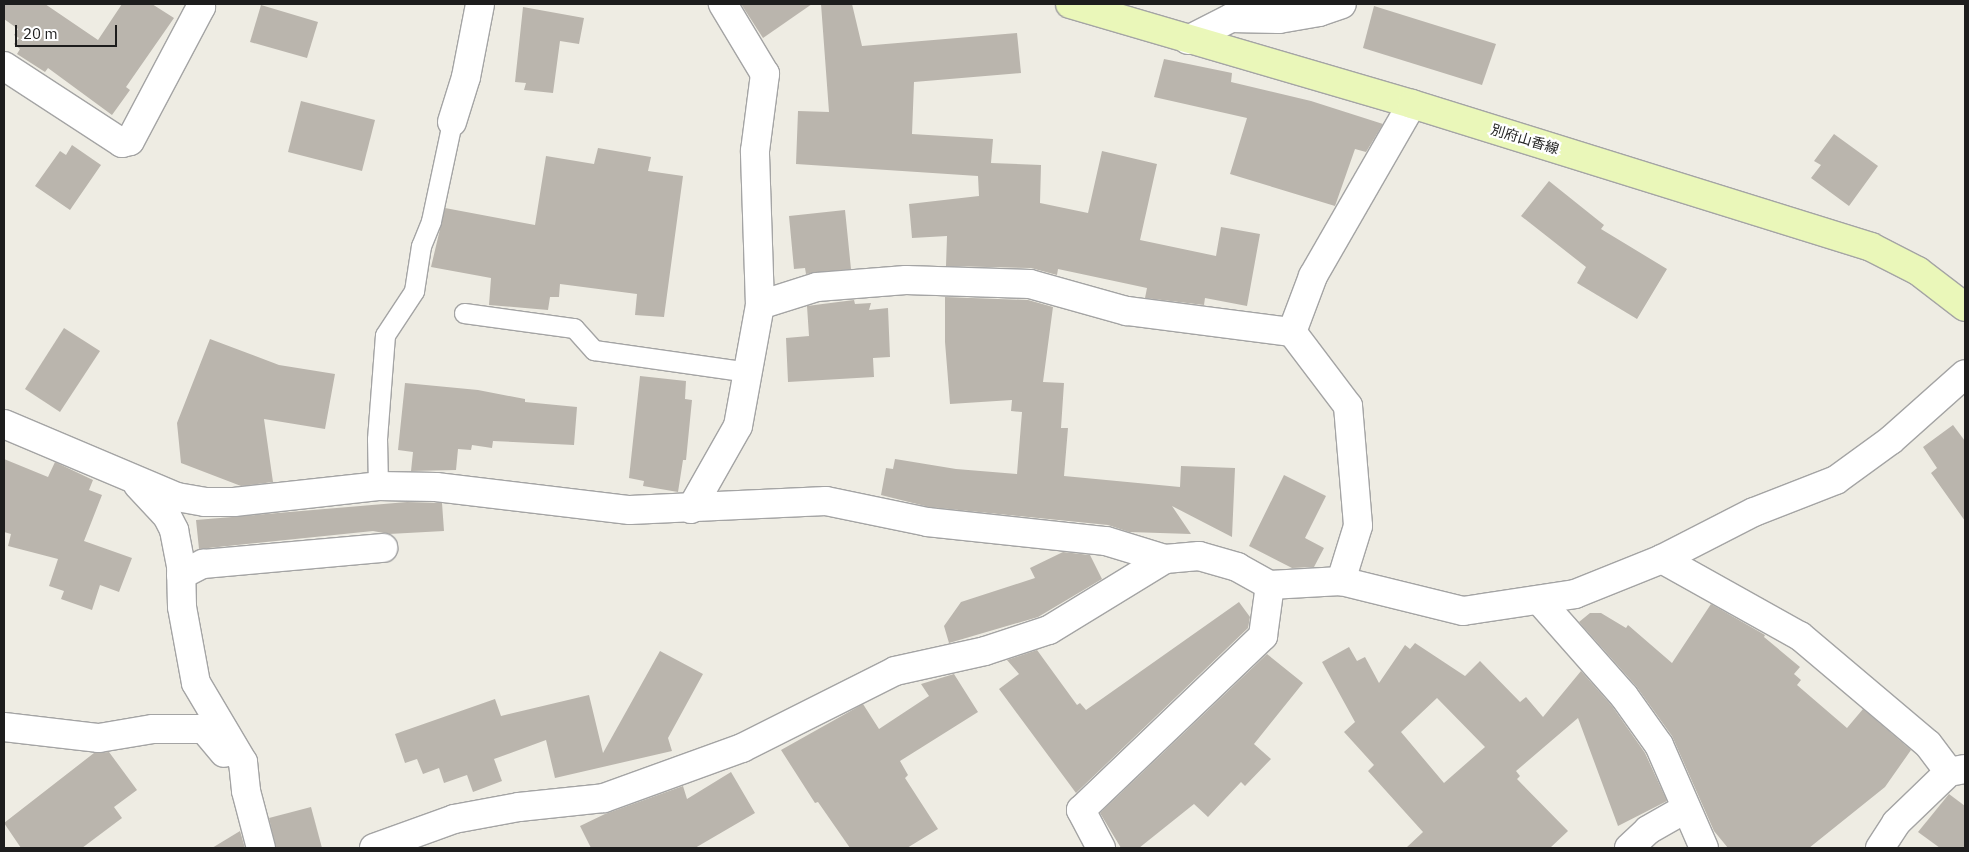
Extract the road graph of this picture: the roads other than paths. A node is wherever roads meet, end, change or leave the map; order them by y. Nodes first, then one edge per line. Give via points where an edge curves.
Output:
1 (200, 4) edge
2 (480, 4) edge
3 (723, 4) edge
4 (1070, 4) edge
5 (1342, 4) edge
6 (1188, 40) junction
7 (4, 66) edge
8 (1412, 104) junction
9 (452, 122) joint
10 (760, 305) junction
11 (1965, 307) edge
12 (464, 313) dead end
13 (1292, 332) junction
14 (748, 372) junction
15 (1965, 374) edge
16 (4, 424) edge
17 (134, 480) junction
18 (378, 486) junction
19 (691, 509) junction
20 (383, 548) dead end
21 (1165, 559) junction
22 (1662, 559) junction
23 (181, 574) junction
24 (1341, 581) junction
25 (1270, 585) junction
26 (1539, 600) junction
27 (7, 730) edge
28 (1957, 771) edge
29 (246, 791) junction
30 (1685, 809) junction
31 (261, 848) edge
32 (374, 848) edge
33 (1101, 848) edge
34 (1628, 848) edge
35 (1704, 848) edge
36 (1880, 848) edge

1 - 7 street via 202,6 130,141 122,143
2 - 9 street via 466,77
3 - 10 street via 765,74 755,151
4 - 6 main road, 別府山香線
5 - 6 street via 1279,19 1231,18
6 - 8 main road, 別府山香線
8 - 11 main road, 別府山香線 via 1871,247 1918,271
8 - 13 street via 1313,276
9 - 18 lane via 431,221 421,246 414,291 386,335 377,439
10 - 13 street via 817,287 906,280 1030,284 1126,311
10 - 14 street
12 - 14 lane via 574,328 594,350
13 - 24 street via 1348,406 1358,526
14 - 19 street via 738,426
15 - 22 street via 1891,440 1836,480 1754,512
16 - 17 street via 112,467
17 - 18 street via 177,497 205,502 234,502
17 - 23 street via 167,516 174,530
18 - 19 street via 436,487 630,510
19 - 21 street via 826,501 927,522 1106,541
20 - 23 street via 203,564
21 - 25 street via 1199,556 1237,567
21 - 32 street via 1049,630 985,651 894,671 725,754 604,798 519,807 454,819
22 - 26 street via 1575,594
22 - 28 street via 1800,636
23 - 29 street via 182,607 196,683 243,762
24 - 25 street
24 - 26 street via 1463,611
25 - 33 street via 1264,636 1081,810
26 - 30 street via 1624,696 1659,745
27 - 29 street via 99,738 153,729 204,729 219,743 239,785
28 - 36 street via 1896,823
29 - 31 street
30 - 34 street via 1648,830
30 - 35 street

